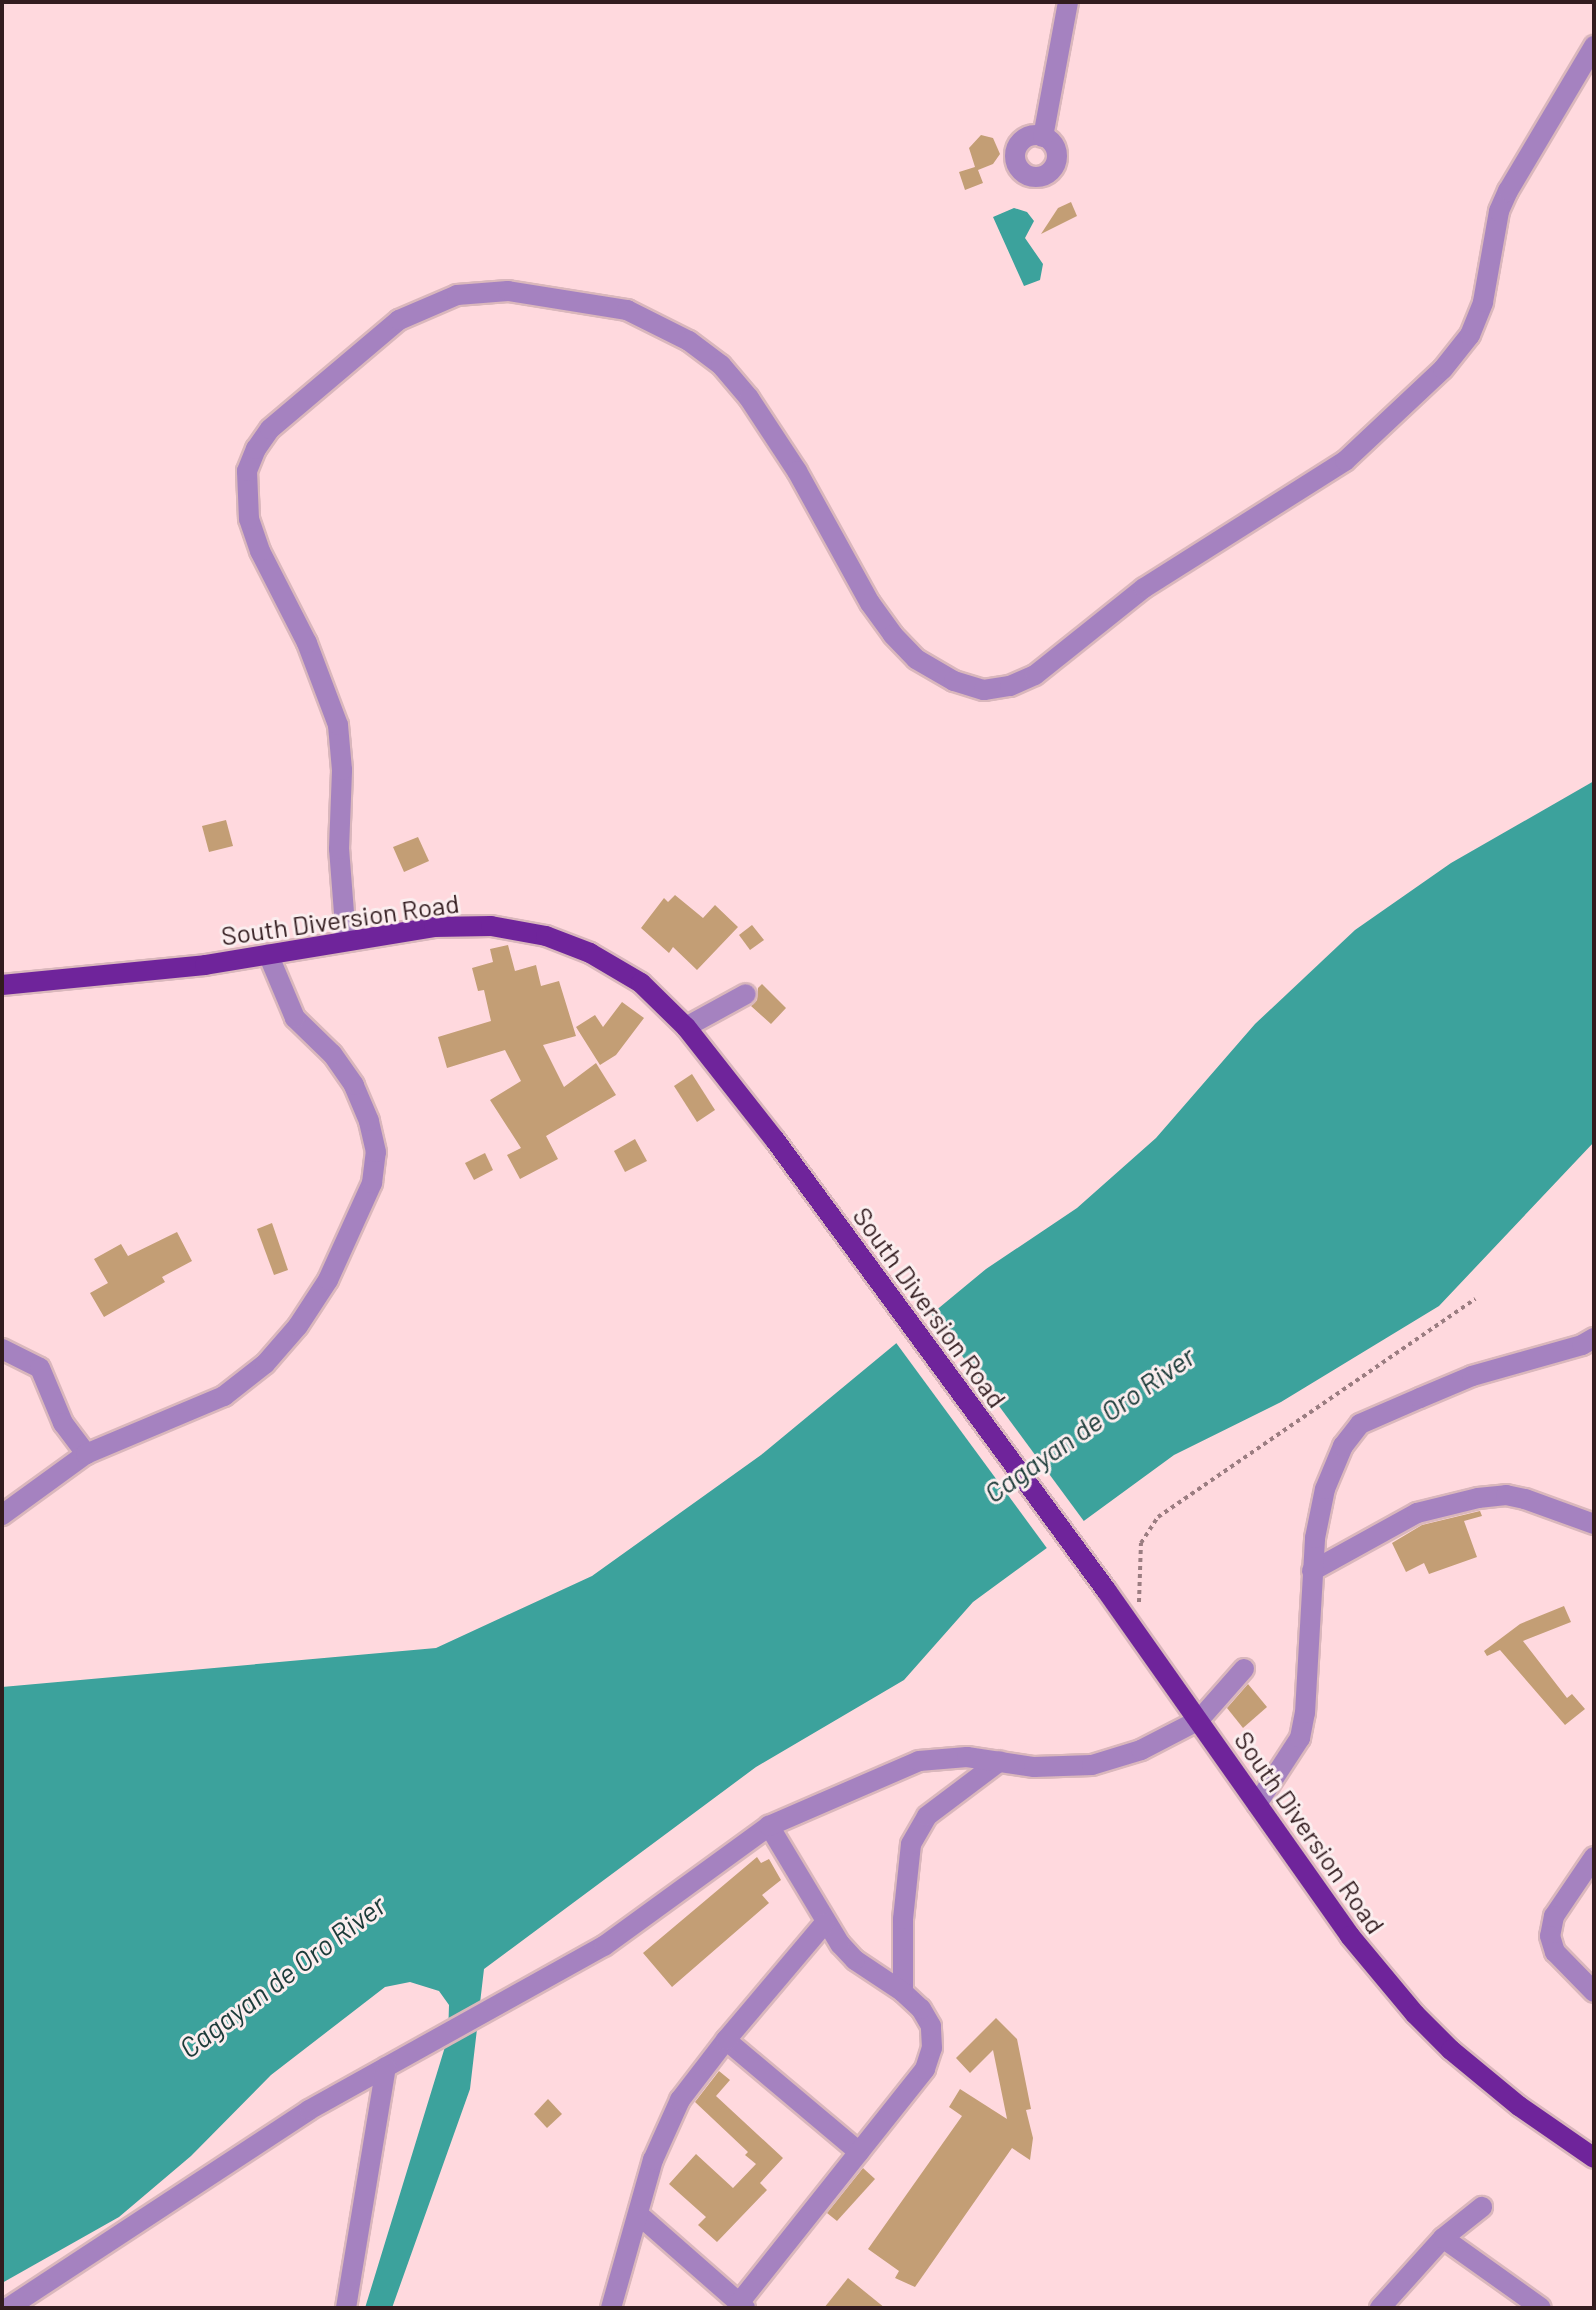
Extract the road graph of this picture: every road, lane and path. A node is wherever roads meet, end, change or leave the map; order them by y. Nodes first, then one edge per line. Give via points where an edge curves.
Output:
1 (1068, 2) edge
2 (1594, 46) edge
3 (1043, 137) dead end
4 (346, 939) junction
5 (268, 954) junction
6 (2, 985) edge
7 (746, 994) dead end
8 (686, 1027) junction
9 (1475, 1299) dead end
10 (1594, 1338) edge
11 (2, 1349) edge
12 (86, 1454) junction
13 (2, 1515) edge
14 (1594, 1524) edge
15 (1312, 1571) junction
16 (1141, 1578) dead end
17 (1244, 1669) dead end
18 (1199, 1720) junction
19 (1000, 1761) junction
20 (1257, 1804) junction
21 (769, 1826) junction
22 (1594, 1857) edge
23 (825, 1923) junction
24 (903, 1992) junction
25 (1594, 1992) edge
26 (726, 2040) junction
27 (394, 2062) junction
28 (859, 2152) junction
29 (1594, 2158) edge
30 (1482, 2207) dead end
31 (639, 2215) junction
32 (1443, 2238) junction
33 (742, 2305) edge
34 (8, 2308) edge
35 (346, 2308) edge
36 (611, 2308) edge
37 (1380, 2308) edge
38 (1541, 2308) edge

1 - 3 street
2 - 4 street via 1508,191 1499,211 1483,302 1470,335 1443,369 1345,461 1144,588 1035,675 1010,686 984,690 954,681 916,659 893,635 749,398 721,365 689,341 627,310 508,291 457,295 399,320 270,429 247,471 249,519 260,551 307,643 338,725
4 - 5 main road, South Diversion Road
4 - 8 main road, South Diversion Road via 491,926 546,936 590,953 641,983
5 - 6 main road, South Diversion Road via 84,980
5 - 12 street via 295,1018 354,1085 376,1152 372,1183 328,1280 265,1364 224,1396
7 - 8 street
8 - 18 main road, South Diversion Road via 775,1140
9 - 16 path via 1158,1517 1141,1543
10 - 15 street via 1472,1376 1360,1424 1343,1446 1325,1489
11 - 12 street via 40,1368 63,1423
12 - 13 street
14 - 15 street via 1525,1499 1478,1498 1417,1513
15 - 20 street via 1300,1738
17 - 18 street
18 - 19 street via 1141,1750 1092,1765 1034,1767
18 - 20 main road, South Diversion Road
19 - 21 street via 919,1761
19 - 24 street via 927,1816 911,1844
20 - 29 main road, South Diversion Road via 1350,1936 1415,2014 1519,2106
21 - 23 street
21 - 27 street via 604,1946
22 - 25 street via 1554,1916 1550,1936 1555,1952
23 - 24 street via 855,1960
23 - 26 street
24 - 28 street via 931,2026 932,2048 925,2069
26 - 28 street
26 - 31 street via 680,2100 664,2132
27 - 34 street via 309,2110
27 - 35 street
28 - 33 street
30 - 32 street
31 - 33 street
31 - 36 street
32 - 37 street
32 - 38 street

